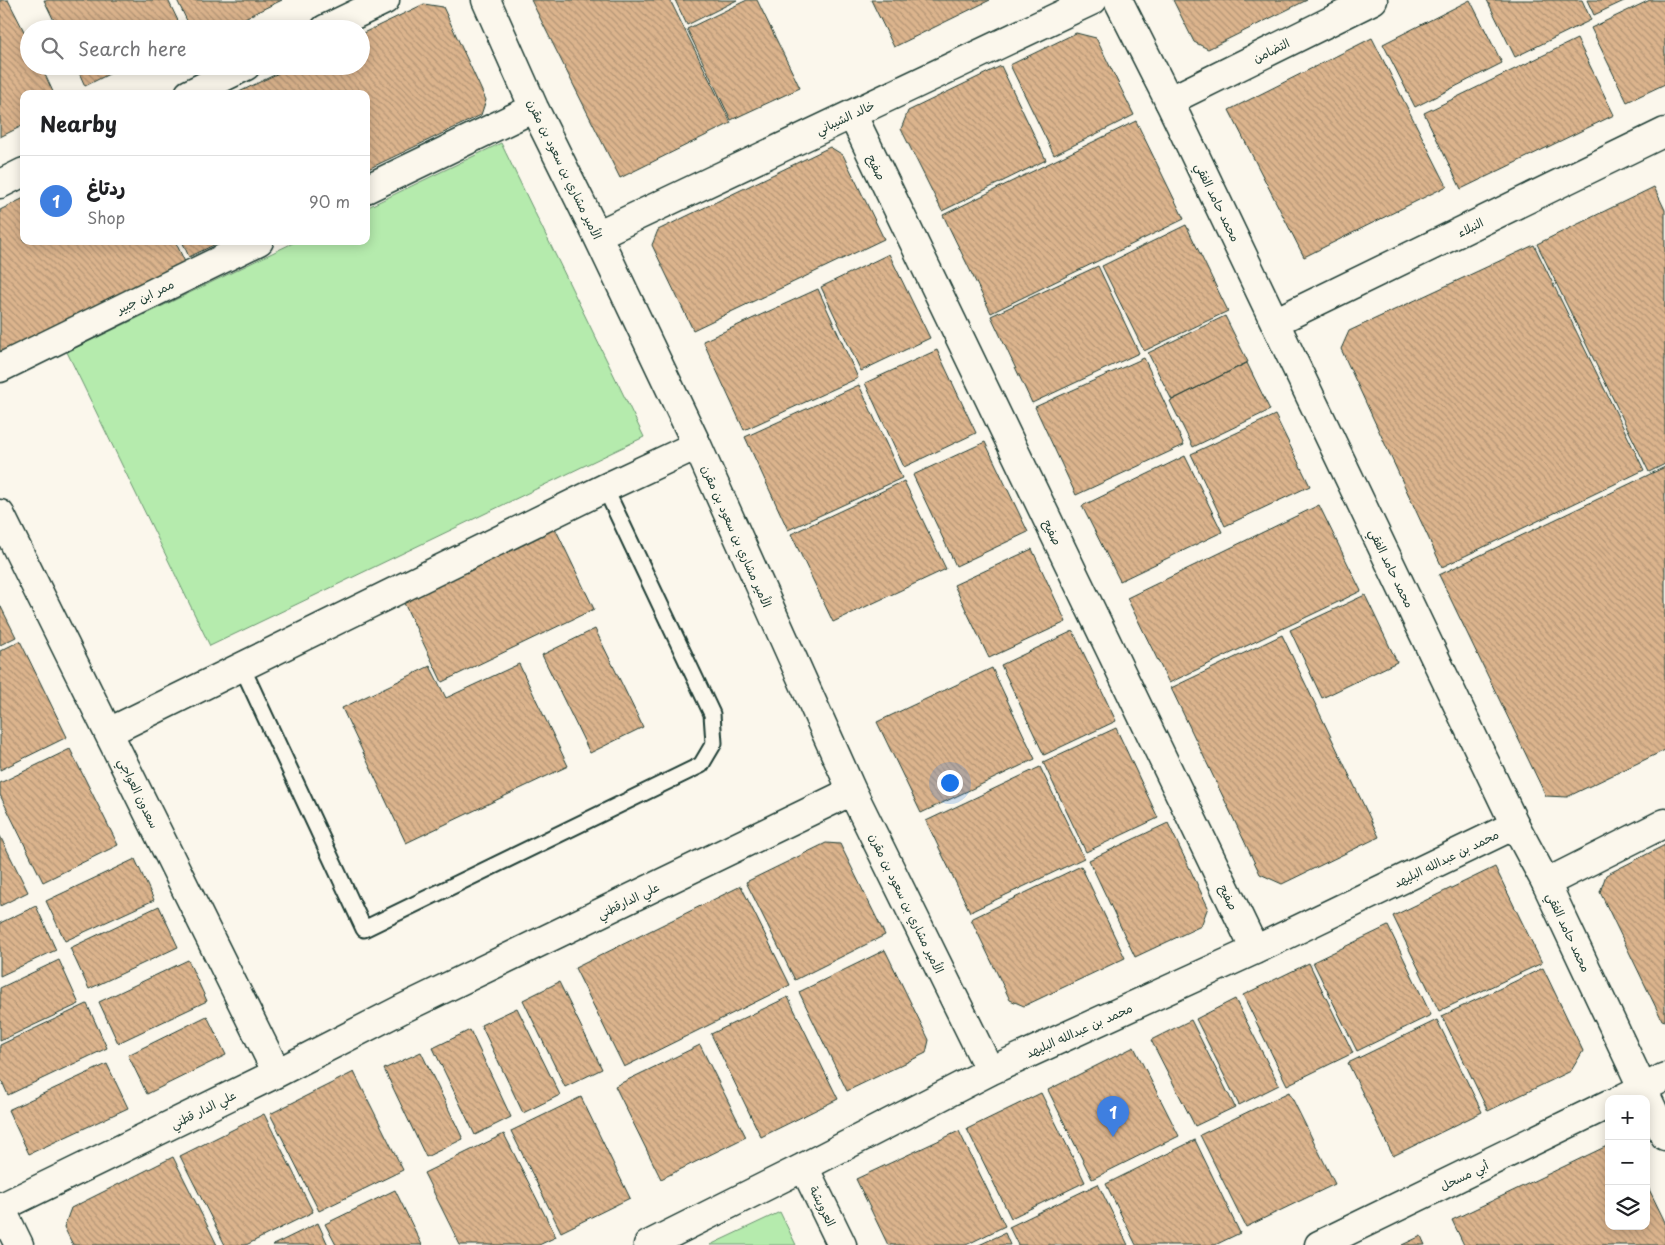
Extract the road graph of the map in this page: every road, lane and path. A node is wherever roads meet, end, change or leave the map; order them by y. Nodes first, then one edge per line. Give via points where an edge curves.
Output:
1 (385, 0) edge
2 (486, 0) edge
3 (1093, 0) edge
4 (1118, 0) edge
5 (1373, 0) edge
6 (344, 20) edge
7 (228, 75) edge
8 (197, 90) edge
9 (1169, 100) junction
10 (534, 108) junction
11 (852, 114) junction
12 (1665, 132) edge
13 (20, 174) edge
14 (0, 184) edge
15 (370, 188) edge
16 (597, 235) junction
17 (251, 245) edge
18 (1275, 322) junction
19 (0, 368) edge
20 (697, 445) junction
21 (605, 488) junction
22 (0, 514) edge
23 (242, 667) junction
24 (109, 732) junction
25 (852, 791) junction
26 (1665, 824) edge
27 (1515, 825) junction
28 (1546, 883) junction
29 (1255, 950) junction
30 (404, 1008) joint
31 (990, 1071) junction
32 (277, 1073) junction
33 (1643, 1088) edge
34 (1605, 1106) edge
35 (1665, 1136) edge
36 (804, 1167) junction
37 (0, 1207) edge
38 (19, 1245) edge
39 (648, 1245) edge
40 (842, 1245) edge
41 (1319, 1245) edge

1 - 6 street
2 - 10 street, الأمير مشاري بن سعود بن مقرن
3 - 11 street, خالد الشيباني
4 - 9 street, محمد حامد الفقي
5 - 9 street, التضامن
7 - 8 street
9 - 18 street, محمد حامد الفقي
10 - 15 street
10 - 16 street, الأمير مشاري بن سعود بن مقرن
11 - 16 street, خالد الشيباني
11 - 29 street, صفيح
12 - 18 street, النبلاء
13 - 14 street
16 - 20 street, الأمير مشاري بن سعود بن مقرن
17 - 19 street, ممر ابن جبير
18 - 27 street, محمد حامد الفقي
20 - 21 street
20 - 25 street, الأمير مشاري بن سعود بن مقرن
21 - 23 street
21 - 23 lane via 712,714 714,743 701,765 364,929
22 - 24 street, سعدون العواجي
23 - 24 street
24 - 32 street, سعدون العواجي
25 - 30 street, علي الدارقطني
25 - 31 street, الأمير مشاري بن سعود بن مقرن
26 - 28 street
27 - 28 street, محمد حامد الفقي
27 - 29 street, محمد بن عبدالله البليهد
28 - 33 street, محمد حامد الفقي
29 - 31 street, محمد بن عبدالله البليهد
30 - 32 street, علي الدار قطني
31 - 36 street, محمد بن عبدالله البليهد
32 - 37 street, علي الدار قطني
33 - 35 street, محمد حامد الفقي
34 - 41 street, أبي مسحل
36 - 39 street, محمد بن عبدالله البليهد
36 - 40 street, العرويشة
37 - 38 street

